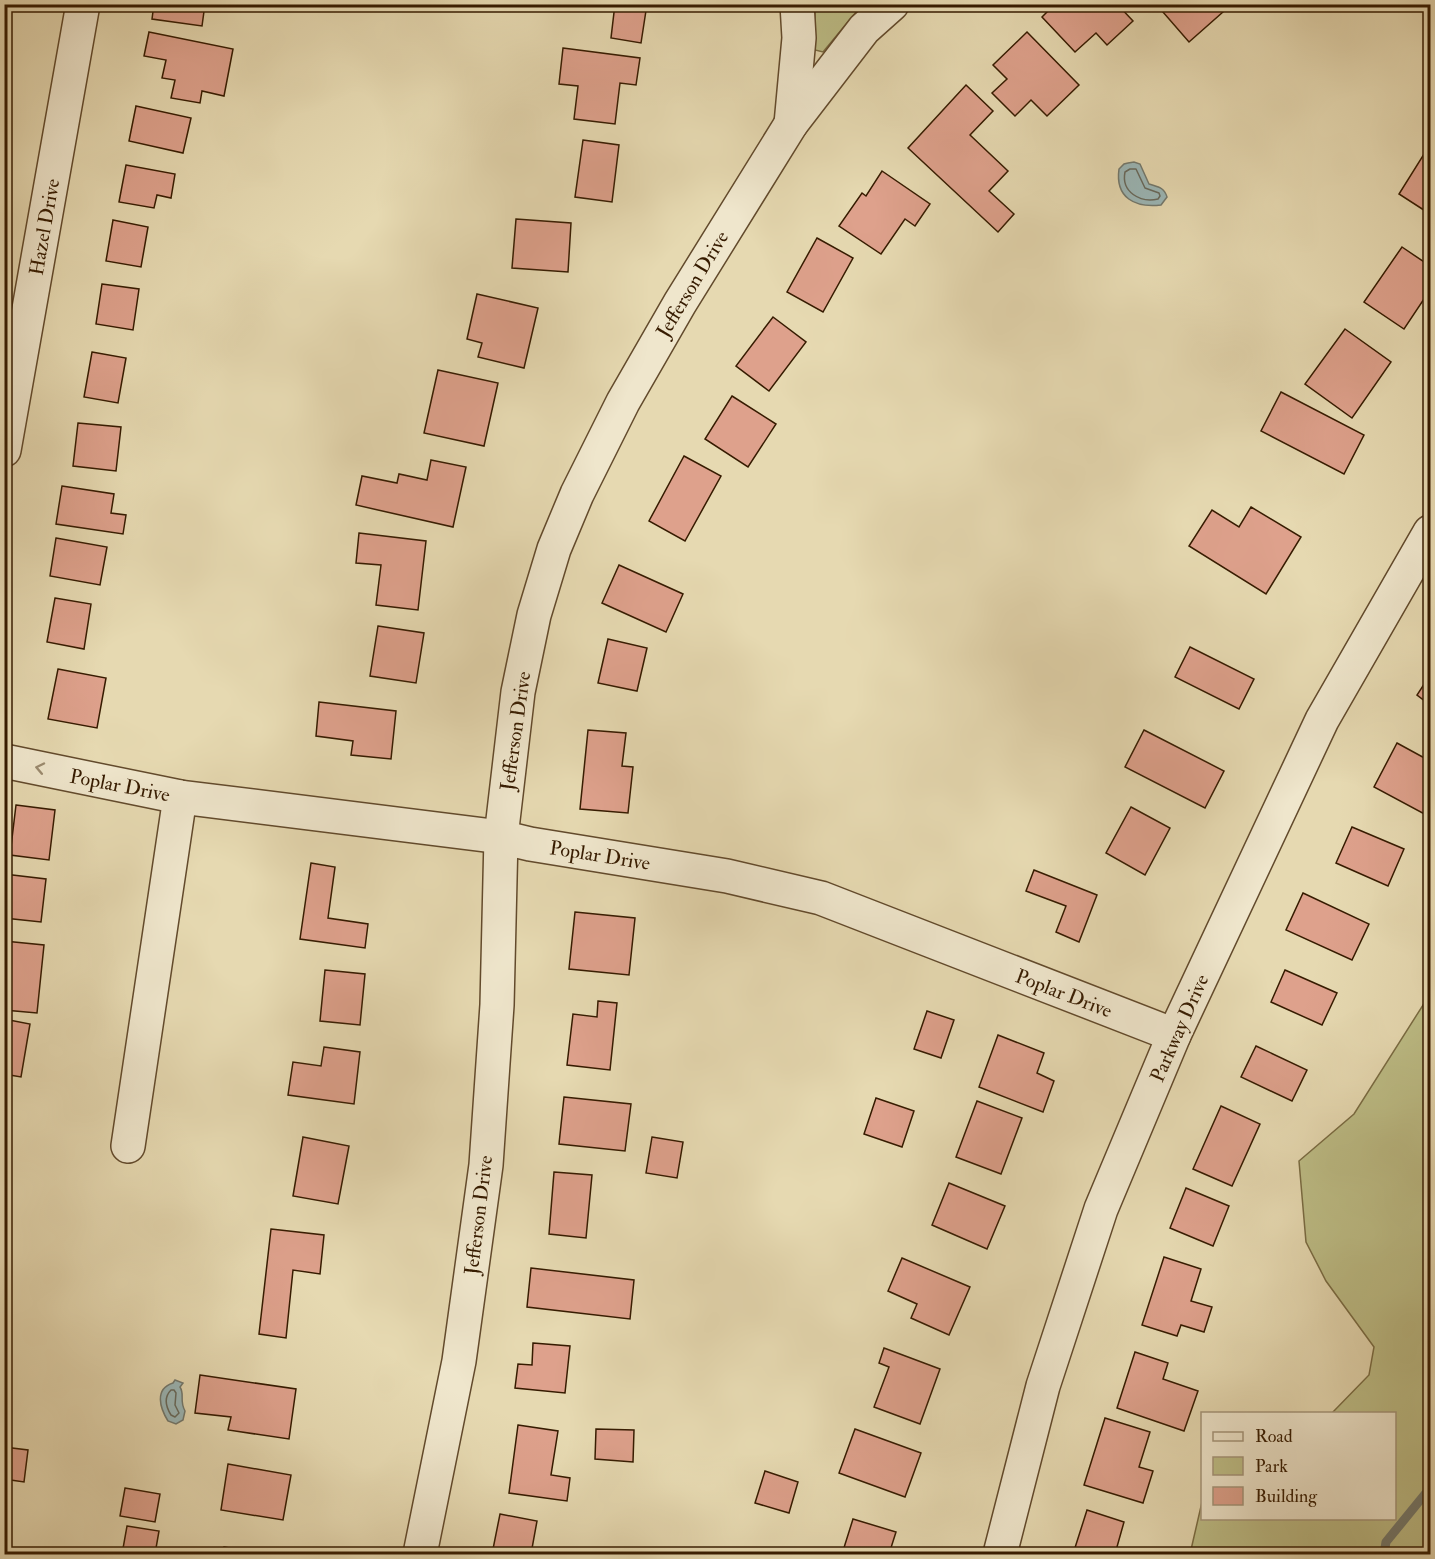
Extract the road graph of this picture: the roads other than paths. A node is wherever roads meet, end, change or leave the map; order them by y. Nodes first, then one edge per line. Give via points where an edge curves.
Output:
1 (83, 4) edge
2 (797, 4) edge
3 (892, 4) edge
4 (791, 124) junction
5 (4, 450) edge
6 (1431, 532) edge
7 (4, 761) edge
8 (180, 797) junction
9 (501, 837) junction
10 (1174, 1035) junction
11 (128, 1146) dead end
12 (420, 1554) edge
13 (1000, 1554) edge

1 - 5 street, Hazel Drive
2 - 4 street via 799,38
3 - 4 street, Jefferson Drive via 864,29
4 - 9 street, Jefferson Drive via 622,402 554,549 534,615 518,692
6 - 10 street, Parkway Drive via 1322,720
8 -> 7 street, Poplar Drive
8 - 9 street, Poplar Drive
8 - 11 street
9 - 10 street, Poplar Drive via 727,876 821,898
9 - 12 street, Jefferson Drive via 497,1005 486,1165 459,1361
10 - 13 street, Parkway Drive via 1101,1209 1043,1386

